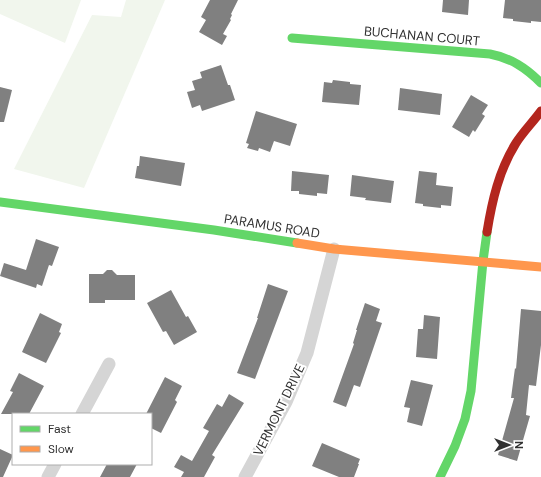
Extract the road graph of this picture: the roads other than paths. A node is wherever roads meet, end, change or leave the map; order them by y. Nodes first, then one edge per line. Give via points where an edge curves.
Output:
1 (292, 38) dead end
2 (541, 83) edge
3 (541, 111) edge
4 (0, 202) edge
5 (334, 249) junction
6 (483, 261) junction
7 (541, 267) edge
8 (109, 364) dead end
9 (83, 413) edge
10 (54, 465) edge
11 (48, 477) edge
12 (245, 477) edge
13 (440, 477) edge

1 - 2 street, BUCHANAN COURT via 490,54 517,62
3 - 6 street via 516,143 504,166 491,205
4 - 5 street, PARAMUS ROAD via 214,230
5 - 6 street, PARAMUS ROAD
5 - 12 street, VERMONT DRIVE via 307,353 286,402
6 - 7 street, PARAMUS ROAD
6 - 13 street via 471,391 458,439
8 - 9 street
10 - 11 street

